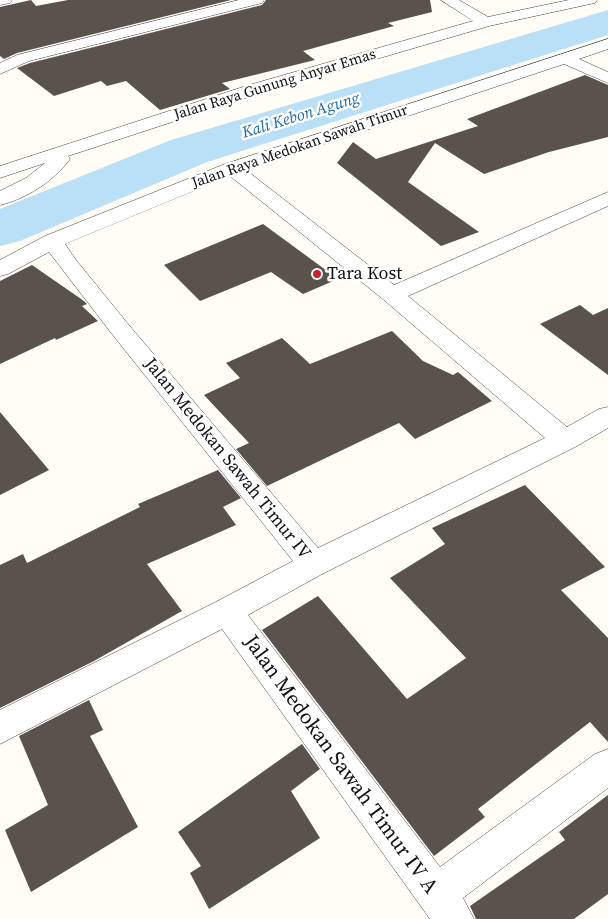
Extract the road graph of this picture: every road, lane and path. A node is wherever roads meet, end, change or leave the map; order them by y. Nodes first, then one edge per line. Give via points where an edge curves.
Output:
1 (5, 0) edge
2 (258, 0) edge
3 (448, 0) edge
4 (590, 0) edge
5 (0, 1) edge
6 (486, 22) junction
7 (608, 44) edge
8 (22, 58) junction
9 (564, 58) junction
10 (0, 59) edge
11 (0, 69) edge
12 (608, 78) edge
13 (66, 152) junction
14 (232, 168) junction
15 (0, 172) edge
16 (608, 198) edge
17 (0, 199) edge
18 (53, 241) junction
19 (0, 269) edge
20 (392, 295) junction
21 (608, 416) edge
22 (565, 440) junction
23 (313, 564) junction
24 (227, 611) junction
25 (0, 728) edge
26 (608, 766) edge
27 (445, 906) edge

1 - 5 street
2 - 8 street
3 - 6 street
4 - 6 street, Jalan Raya Gunung Anyar Emas
6 - 13 street, Jalan Raya Gunung Anyar Emas via 255,89
7 - 9 street, Jalan Raya Medokan Sawah Timur
8 - 10 street
8 - 11 street
9 - 12 street
9 - 14 street, Jalan Raya Medokan Sawah Timur
13 - 15 street, Jalan Raya Gunung Anyar Emas
13 - 17 street via 41,177
14 - 18 street, Jalan Raya Medokan Sawah Timur
14 - 20 street
16 - 20 street
18 - 19 street, Jalan Raya Medokan Sawah Timur
18 - 23 street, Jalan Medokan Sawah Timur IV via 120,329
20 - 22 street
21 - 22 street
22 - 23 street
23 - 24 street, Jalan Medokan Sawah Timur IV
24 - 25 street, Jalan Medokan Sawah Timur IV
24 - 27 street, Jalan Medokan Sawah Timur IV A
26 - 27 street

